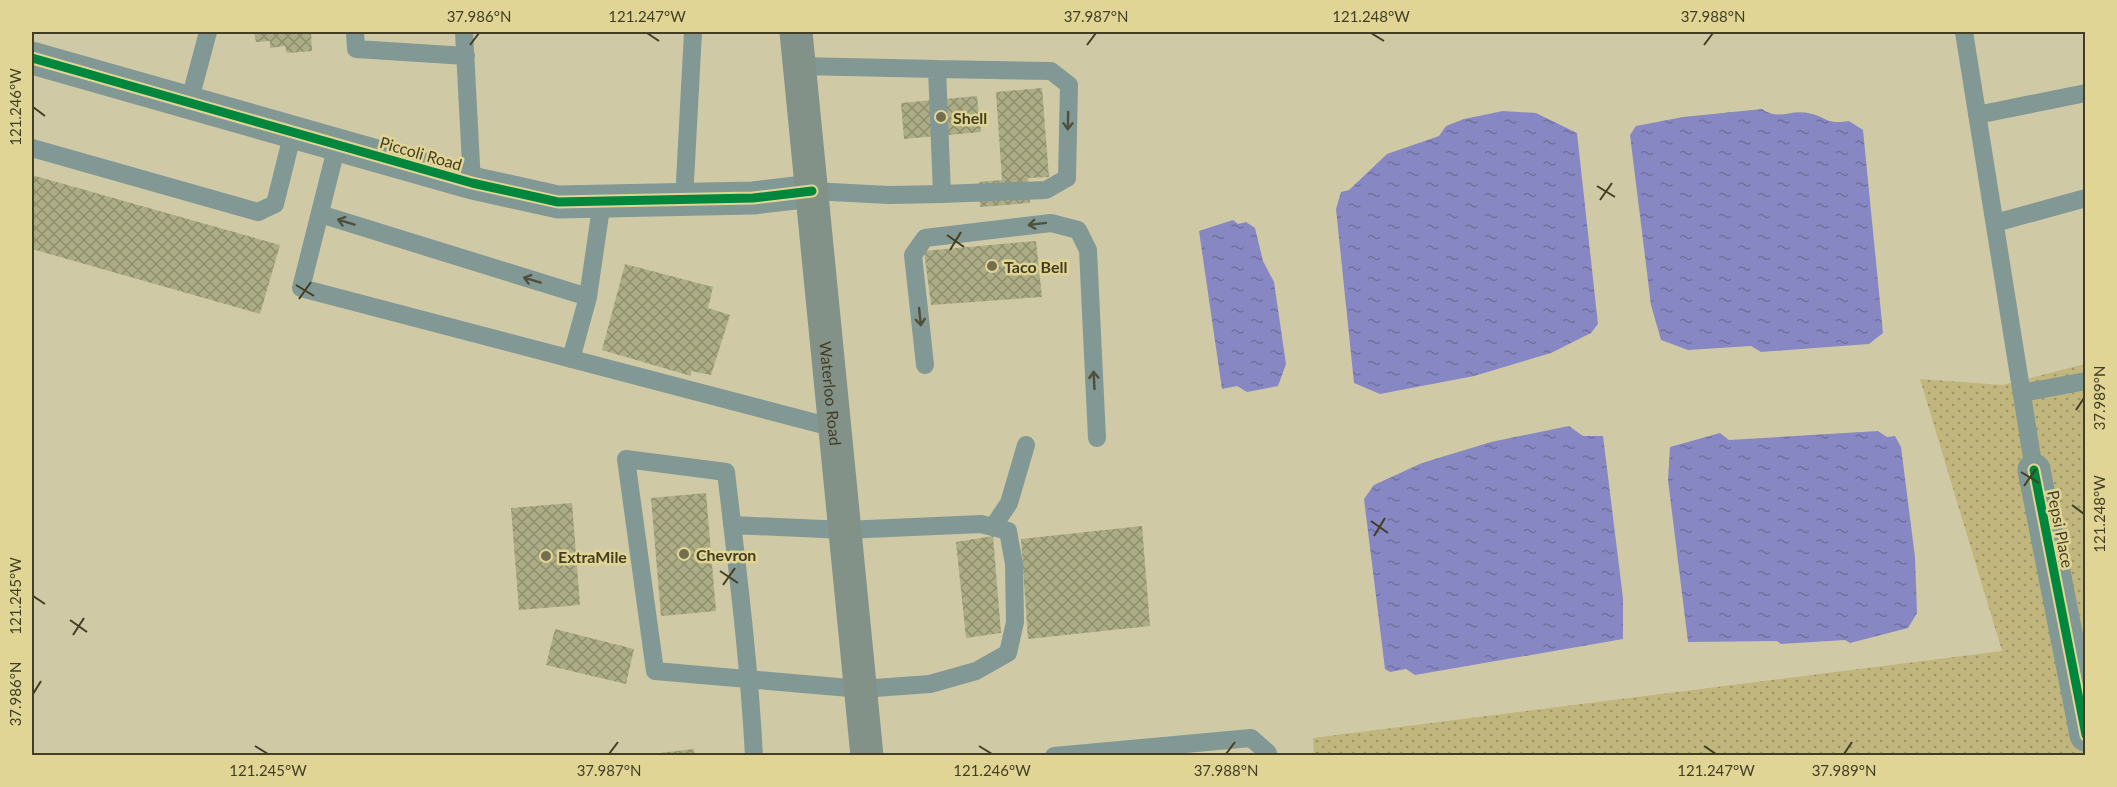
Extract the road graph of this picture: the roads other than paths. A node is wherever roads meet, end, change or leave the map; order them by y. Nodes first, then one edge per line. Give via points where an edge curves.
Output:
1 (208, 32) edge
2 (355, 32) edge
3 (464, 32) edge
4 (693, 32) edge
5 (797, 32) edge
6 (1964, 32) edge
7 (466, 56) junction
8 (32, 58) edge
9 (799, 66) junction
10 (937, 69) junction
11 (2085, 93) edge
12 (189, 103) junction
13 (1977, 115) junction
14 (293, 132) junction
15 (337, 145) junction
16 (32, 148) edge
17 (472, 183) junction
18 (812, 191) junction
19 (942, 194) junction
20 (2085, 198) edge
21 (684, 200) junction
22 (602, 201) junction
23 (320, 214) junction
24 (1995, 223) junction
25 (588, 297) junction
26 (571, 359) junction
27 (925, 365) dead end
28 (2085, 381) edge
29 (2022, 393) junction
30 (835, 428) junction
31 (1097, 438) dead end
32 (1026, 446) dead end
33 (2034, 470) joint
34 (732, 525) junction
35 (993, 527) junction
36 (845, 530) junction
37 (750, 679) junction
38 (861, 689) junction
39 (2085, 735) edge
40 (1194, 743) junction
41 (754, 756) edge
42 (867, 756) edge
43 (1054, 756) edge
44 (1210, 756) edge
45 (1268, 756) edge

1 - 12 lane
2 - 7 lane via 356,50
3 - 7 lane
4 - 21 lane
5 - 9 main road, Waterloo Road
6 - 13 lane
7 - 17 lane
8 - 12 street, Piccoli Road
9 - 10 lane
9 - 18 main road, Waterloo Road
10 - 19 lane
10 -> 19 lane via 1051,71 1069,85 1067,178 1046,189
11 - 13 lane
12 - 14 street, Piccoli Road
13 - 24 lane
14 - 15 street, Piccoli Road
14 - 16 lane via 275,204 258,212
15 - 17 street, Piccoli Road
15 - 23 lane
17 - 22 street, Piccoli Road via 558,202
18 - 19 lane
18 - 21 street, Piccoli Road
18 - 30 main road, Waterloo Road
20 - 24 lane
21 - 22 street, Piccoli Road
22 - 25 lane
25 -> 23 lane
23 - 26 lane via 301,288
24 - 29 lane
25 - 26 lane
26 - 30 lane
31 -> 27 lane via 1088,250 1078,230 1051,223 925,238 913,255
28 - 29 lane
29 - 33 lane
30 - 36 main road, Waterloo Road
32 - 35 lane via 1009,503
33 - 39 street, Pepsi Place
34 - 36 lane
34 - 37 lane
34 - 37 lane via 726,472 626,459 655,670
35 - 36 lane via 972,524
35 - 38 lane via 1008,531 1014,564 1015,622 1008,653 976,671 930,684
36 - 38 main road, Waterloo Road
37 - 38 lane
37 - 41 lane
38 - 42 main road, Waterloo Road
40 - 43 lane
40 - 44 lane
40 - 45 lane via 1251,738

